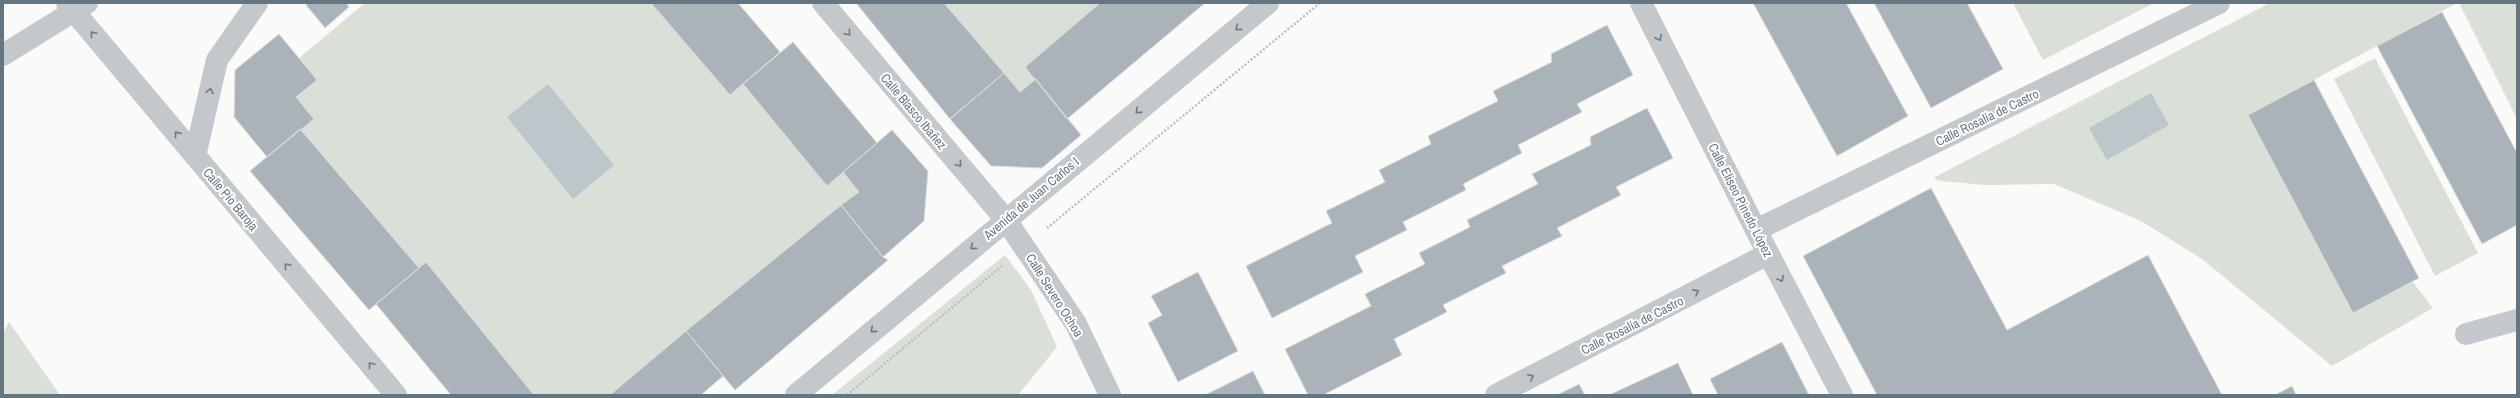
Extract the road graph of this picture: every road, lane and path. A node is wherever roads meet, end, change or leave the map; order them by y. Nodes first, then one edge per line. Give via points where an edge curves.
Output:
1 (257, 3) edge
2 (823, 3) edge
3 (1268, 3) edge
4 (1320, 3) edge
5 (1641, 3) edge
6 (2219, 3) edge
7 (76, 6) edge
8 (3, 55) edge
9 (195, 156) junction
10 (1006, 220) junction
11 (1756, 230) junction
12 (1024, 247) junction
13 (1768, 254) junction
14 (2517, 320) edge
15 (2466, 334) dead end
16 (396, 395) edge
17 (796, 395) edge
18 (847, 395) edge
19 (1110, 395) edge
20 (1496, 395) edge
21 (1842, 395) edge

9 -> 1 street via 217,60
2 -> 10 street, Calle Blasco Ibañez
3 -> 10 street, Avenida de Juan Carlos I
4 - 12 path
5 -> 11 street, Calle Eliseo Pinedo López
6 - 11 street, Calle Rosalía de Castro
7 - 8 street
9 -> 7 street, Calle Pío Baroja
16 -> 9 street, Calle Pío Baroja
10 - 12 street, Calle Severo Ochoa
10 -> 17 street, Avenida de Juan Carlos I
11 - 13 street, Calle Eliseo Pinedo López
12 - 18 path
12 - 19 street, Calle Severo Ochoa via 1076,324
20 -> 13 street, Calle Rosalía de Castro
13 -> 21 street, Calle Eliseo Pinedo López
14 - 15 street

